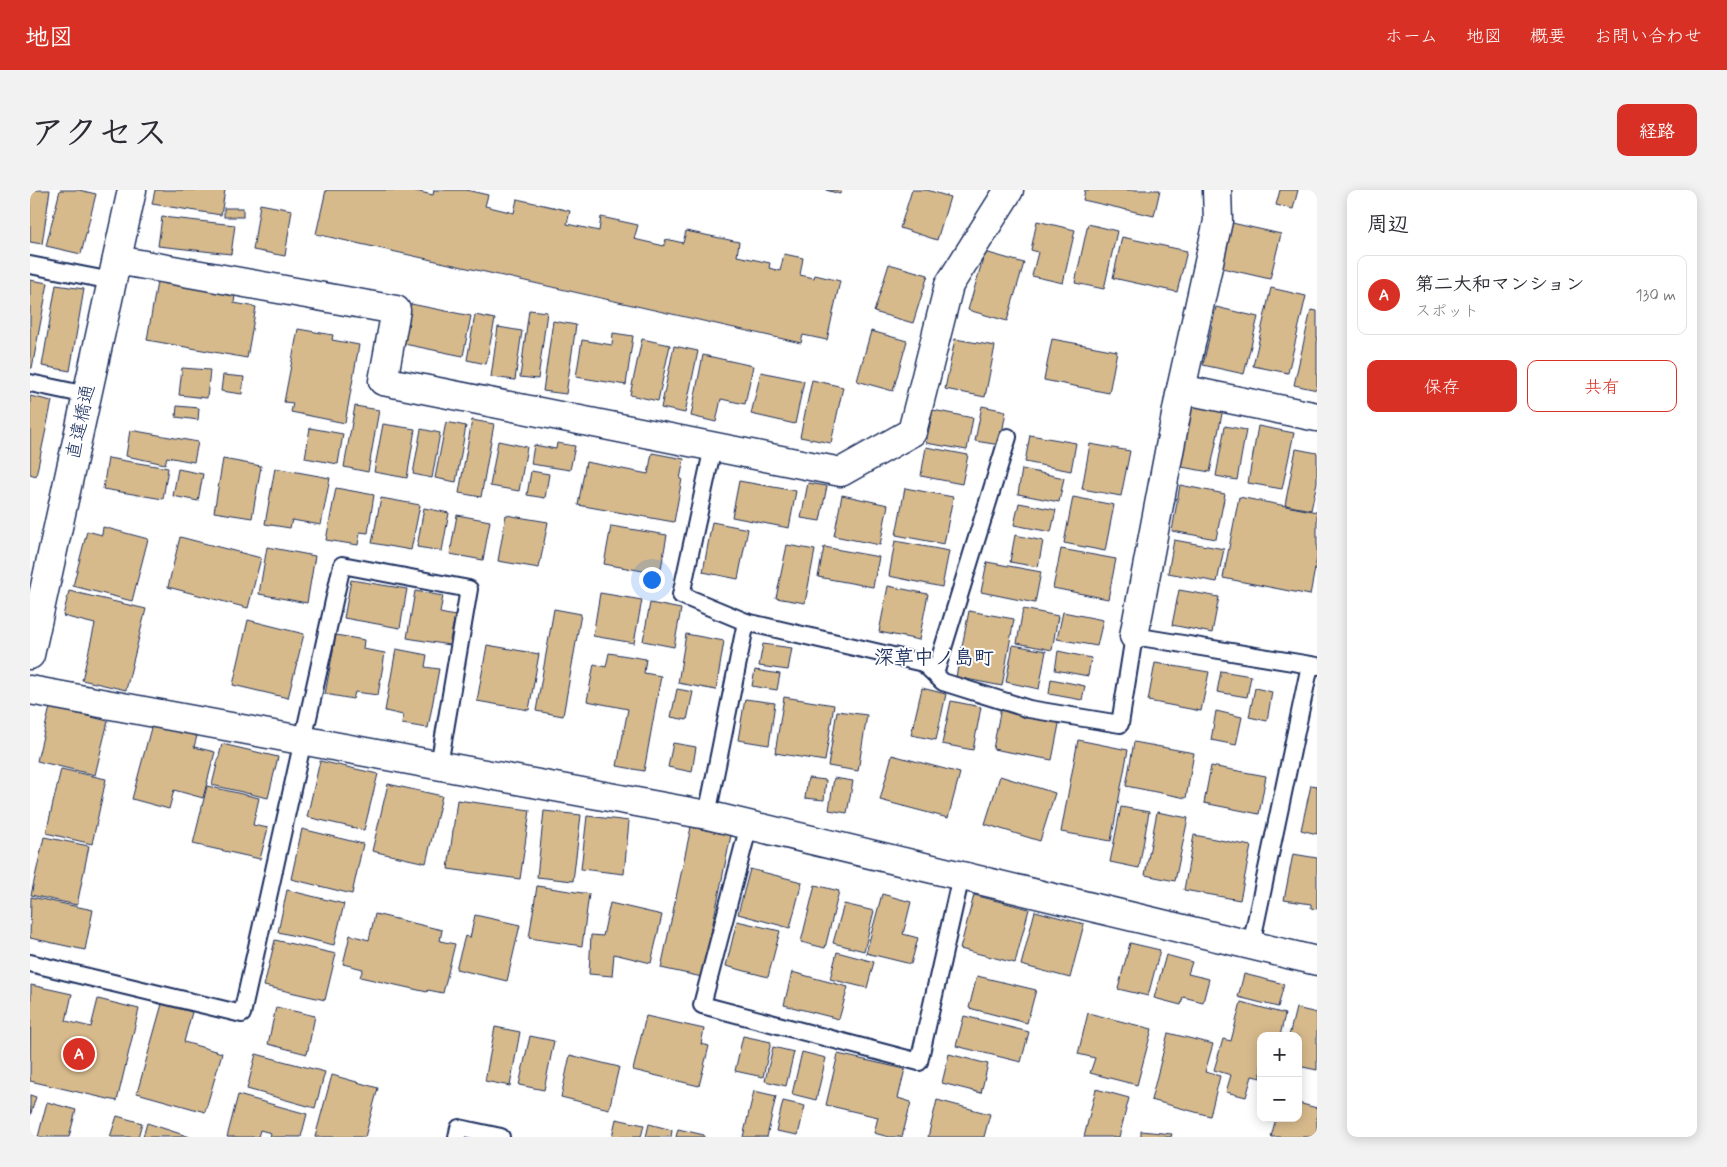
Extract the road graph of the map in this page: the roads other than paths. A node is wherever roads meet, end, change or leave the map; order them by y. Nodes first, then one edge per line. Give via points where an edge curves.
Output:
1 (132, 190) edge
2 (1010, 190) edge
3 (1217, 190) edge
4 (30, 265) edge
5 (114, 270) junction
6 (30, 383) edge
7 (1181, 389) junction
8 (87, 394) junction
9 (1317, 417) edge
10 (1008, 437) dead end
11 (713, 447) junction
12 (37, 596) edge
13 (746, 622) junction
14 (1134, 636) junction
15 (30, 655) edge
16 (1314, 666) edge
17 (935, 674) junction
18 (30, 690) edge
19 (304, 740) junction
20 (439, 765) junction
21 (708, 815) junction
22 (749, 824) junction
23 (961, 876) junction
24 (1251, 945) junction
25 (1317, 961) edge
26 (30, 963) edge
27 (457, 1137) edge
28 (501, 1137) edge

1 - 5 street, 直違橋通
2 - 11 street via 949,285 912,432 841,472
3 - 7 street via 1218,221
4 - 5 lane
5 - 8 street, 直違橋通
5 - 11 street via 396,310 383,381
6 - 8 lane
7 - 9 street
7 - 14 street
8 - 12 street, 直違橋通
10 - 17 lane
11 - 13 lane via 681,595
12 - 15 street, 直違橋通
13 - 17 lane via 923,663
13 - 21 lane
14 - 16 lane
14 - 17 lane via 1120,724 1029,709 943,682
16 - 24 lane
18 - 19 street
19 - 20 street
19 - 20 lane via 342,565 470,589
19 - 26 lane via 242,1014
20 - 21 street
21 - 22 street
22 - 23 street
22 - 23 lane via 702,1005 919,1062
23 - 24 street
24 - 25 street
27 - 28 lane via 459,1128

